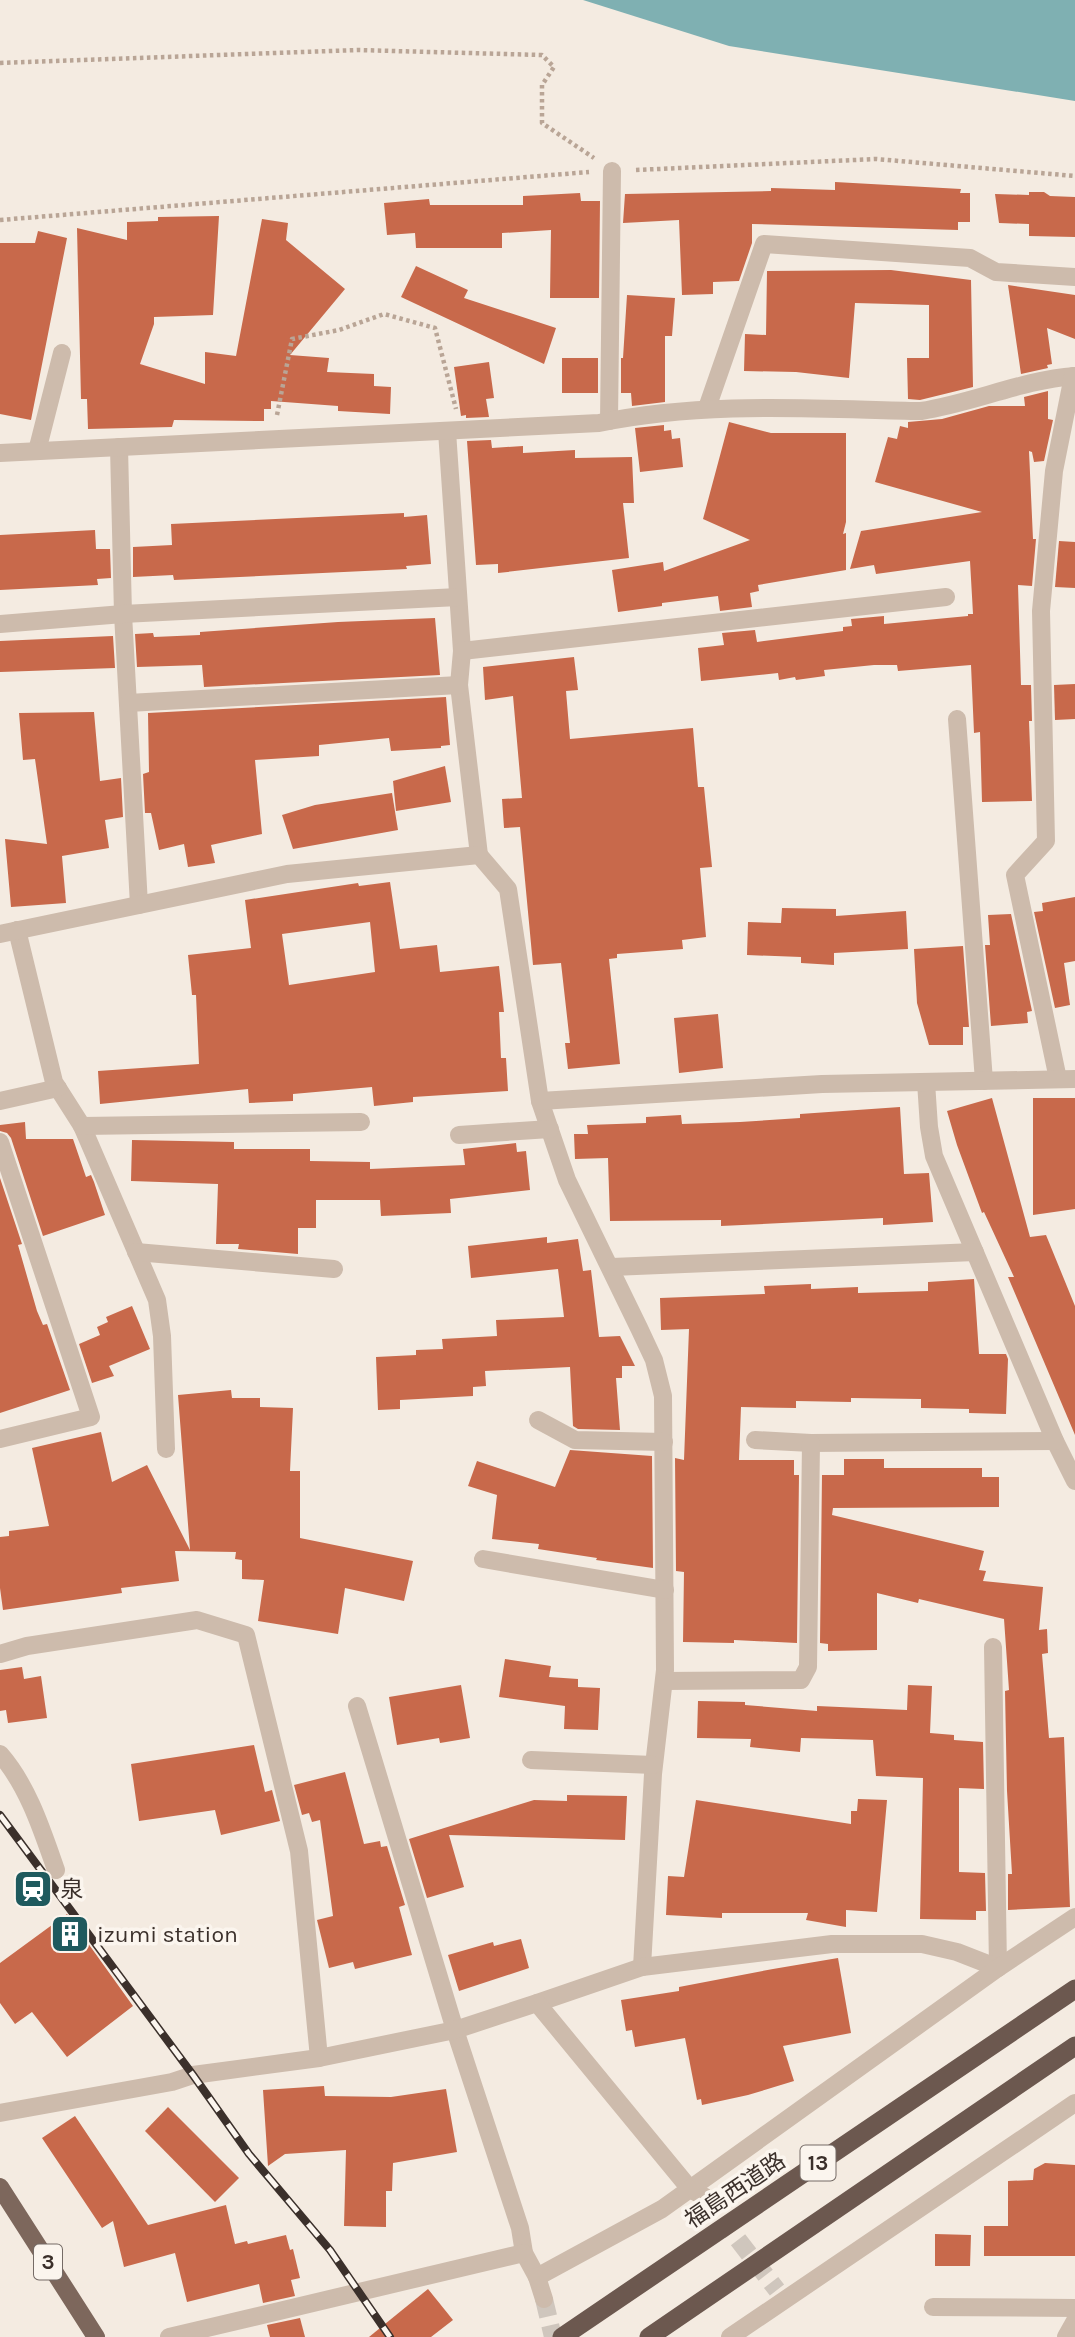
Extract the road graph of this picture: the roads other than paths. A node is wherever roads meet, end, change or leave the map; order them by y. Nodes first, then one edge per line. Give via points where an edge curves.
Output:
1 (612, 171) road end
2 (1075, 277) edge
3 (62, 353) dead end
4 (1074, 376) edge
5 (707, 408) junction
6 (609, 421) junction
7 (454, 430) junction
8 (119, 447) junction
9 (37, 451) junction
10 (0, 453) edge
11 (458, 597) junction
12 (946, 597) dead end
13 (123, 614) junction
14 (0, 624) edge
15 (461, 651) junction
16 (459, 685) junction
17 (128, 703) junction
18 (957, 719) dead end
19 (479, 855) junction
20 (139, 905) junction
21 (9, 932) edge
22 (1067, 1079) edge
23 (984, 1081) junction
24 (926, 1082) junction
25 (58, 1088) junction
26 (0, 1101) edge
27 (540, 1101) junction
28 (361, 1122) dead end
29 (82, 1126) junction
30 (550, 1129) junction
31 (459, 1135) dead end
32 (0, 1142) edge
33 (136, 1252) junction
34 (975, 1252) junction
35 (612, 1267) junction
36 (334, 1269) dead end
37 (538, 1420) dead end
38 (0, 1439) edge
39 (755, 1440) dead end
40 (1055, 1441) junction
41 (664, 1443) junction
42 (811, 1443) junction
43 (166, 1448) dead end
44 (1075, 1481) edge
45 (483, 1559) dead end
46 (665, 1590) junction
47 (993, 1647) dead end
48 (0, 1654) edge
49 (664, 1681) junction
50 (357, 1706) dead end
51 (0, 1754) edge
52 (531, 1760) dead end
53 (653, 1765) junction
54 (56, 1870) dead end
55 (1075, 1917) edge
56 (642, 1967) junction
57 (998, 1968) junction
58 (1075, 1989) edge
59 (537, 2003) junction
60 (455, 2030) junction
61 (1075, 2046) edge
62 (318, 2058) junction
63 (1075, 2103) edge
64 (0, 2113) edge
65 (0, 2187) edge
66 (698, 2193) junction
67 (524, 2253) junction
68 (537, 2277) junction
69 (544, 2300) tunnel mouth
70 (933, 2307) dead end
71 (1075, 2308) edge
72 (1075, 2321) edge
73 (96, 2337) edge
74 (169, 2337) edge
75 (562, 2337) edge
76 (649, 2337) edge
77 (730, 2337) edge
78 (1066, 2337) edge

1 - 6 street
2 - 5 street via 996,272 970,258 764,244
3 - 9 street
4 - 5 street via 921,411
4 - 22 street via 1054,471 1041,611 1046,841 1015,875
5 - 6 street
6 - 7 street
7 - 8 street
7 - 11 street
8 - 9 street
8 - 13 street
9 - 10 street
11 - 13 street
11 - 15 street
12 - 15 street
13 - 14 street
13 - 17 street
15 - 16 street
16 - 17 street
16 - 19 street
17 - 20 street
18 - 23 street
19 - 20 street via 287,874
19 - 27 street via 509,890
20 - 21 street
21 - 25 street
22 - 23 street
23 - 24 street
24 - 27 street
24 - 34 street via 934,1156
25 - 26 street
25 - 29 street
27 - 30 street
28 - 29 street
29 - 33 street
30 - 31 street
30 - 35 street via 567,1180
32 - 38 street via 91,1417
33 - 36 street
33 - 43 street via 157,1300
34 - 35 street
34 - 40 street
35 - 41 street via 654,1360 663,1396
37 - 41 street via 575,1440
39 - 42 street
40 - 42 street
40 - 44 street
41 - 46 street
42 - 49 street via 808,1667 801,1680
45 - 46 street
46 - 49 street
47 - 57 street
48 - 62 street via 197,1620 246,1635 299,1851
49 - 53 street
50 - 60 street
51 - 54 street via 39,1821
52 - 53 street
53 - 56 street
55 - 57 street
56 - 57 street via 832,1944 922,1944
56 - 59 street
57 - 66 street
58 - 75 highway, 福島西道路 / 13
59 - 60 street
59 - 66 street
60 - 62 street
60 - 67 street via 520,2228
61 - 76 highway, 13
62 - 64 street via 193,2075
63 - 77 street via 780,2295
65 - 73 main road, 3
66 - 68 street
67 - 68 street
67 - 74 street
68 - 69 street
70 - 71 street
72 - 78 street

